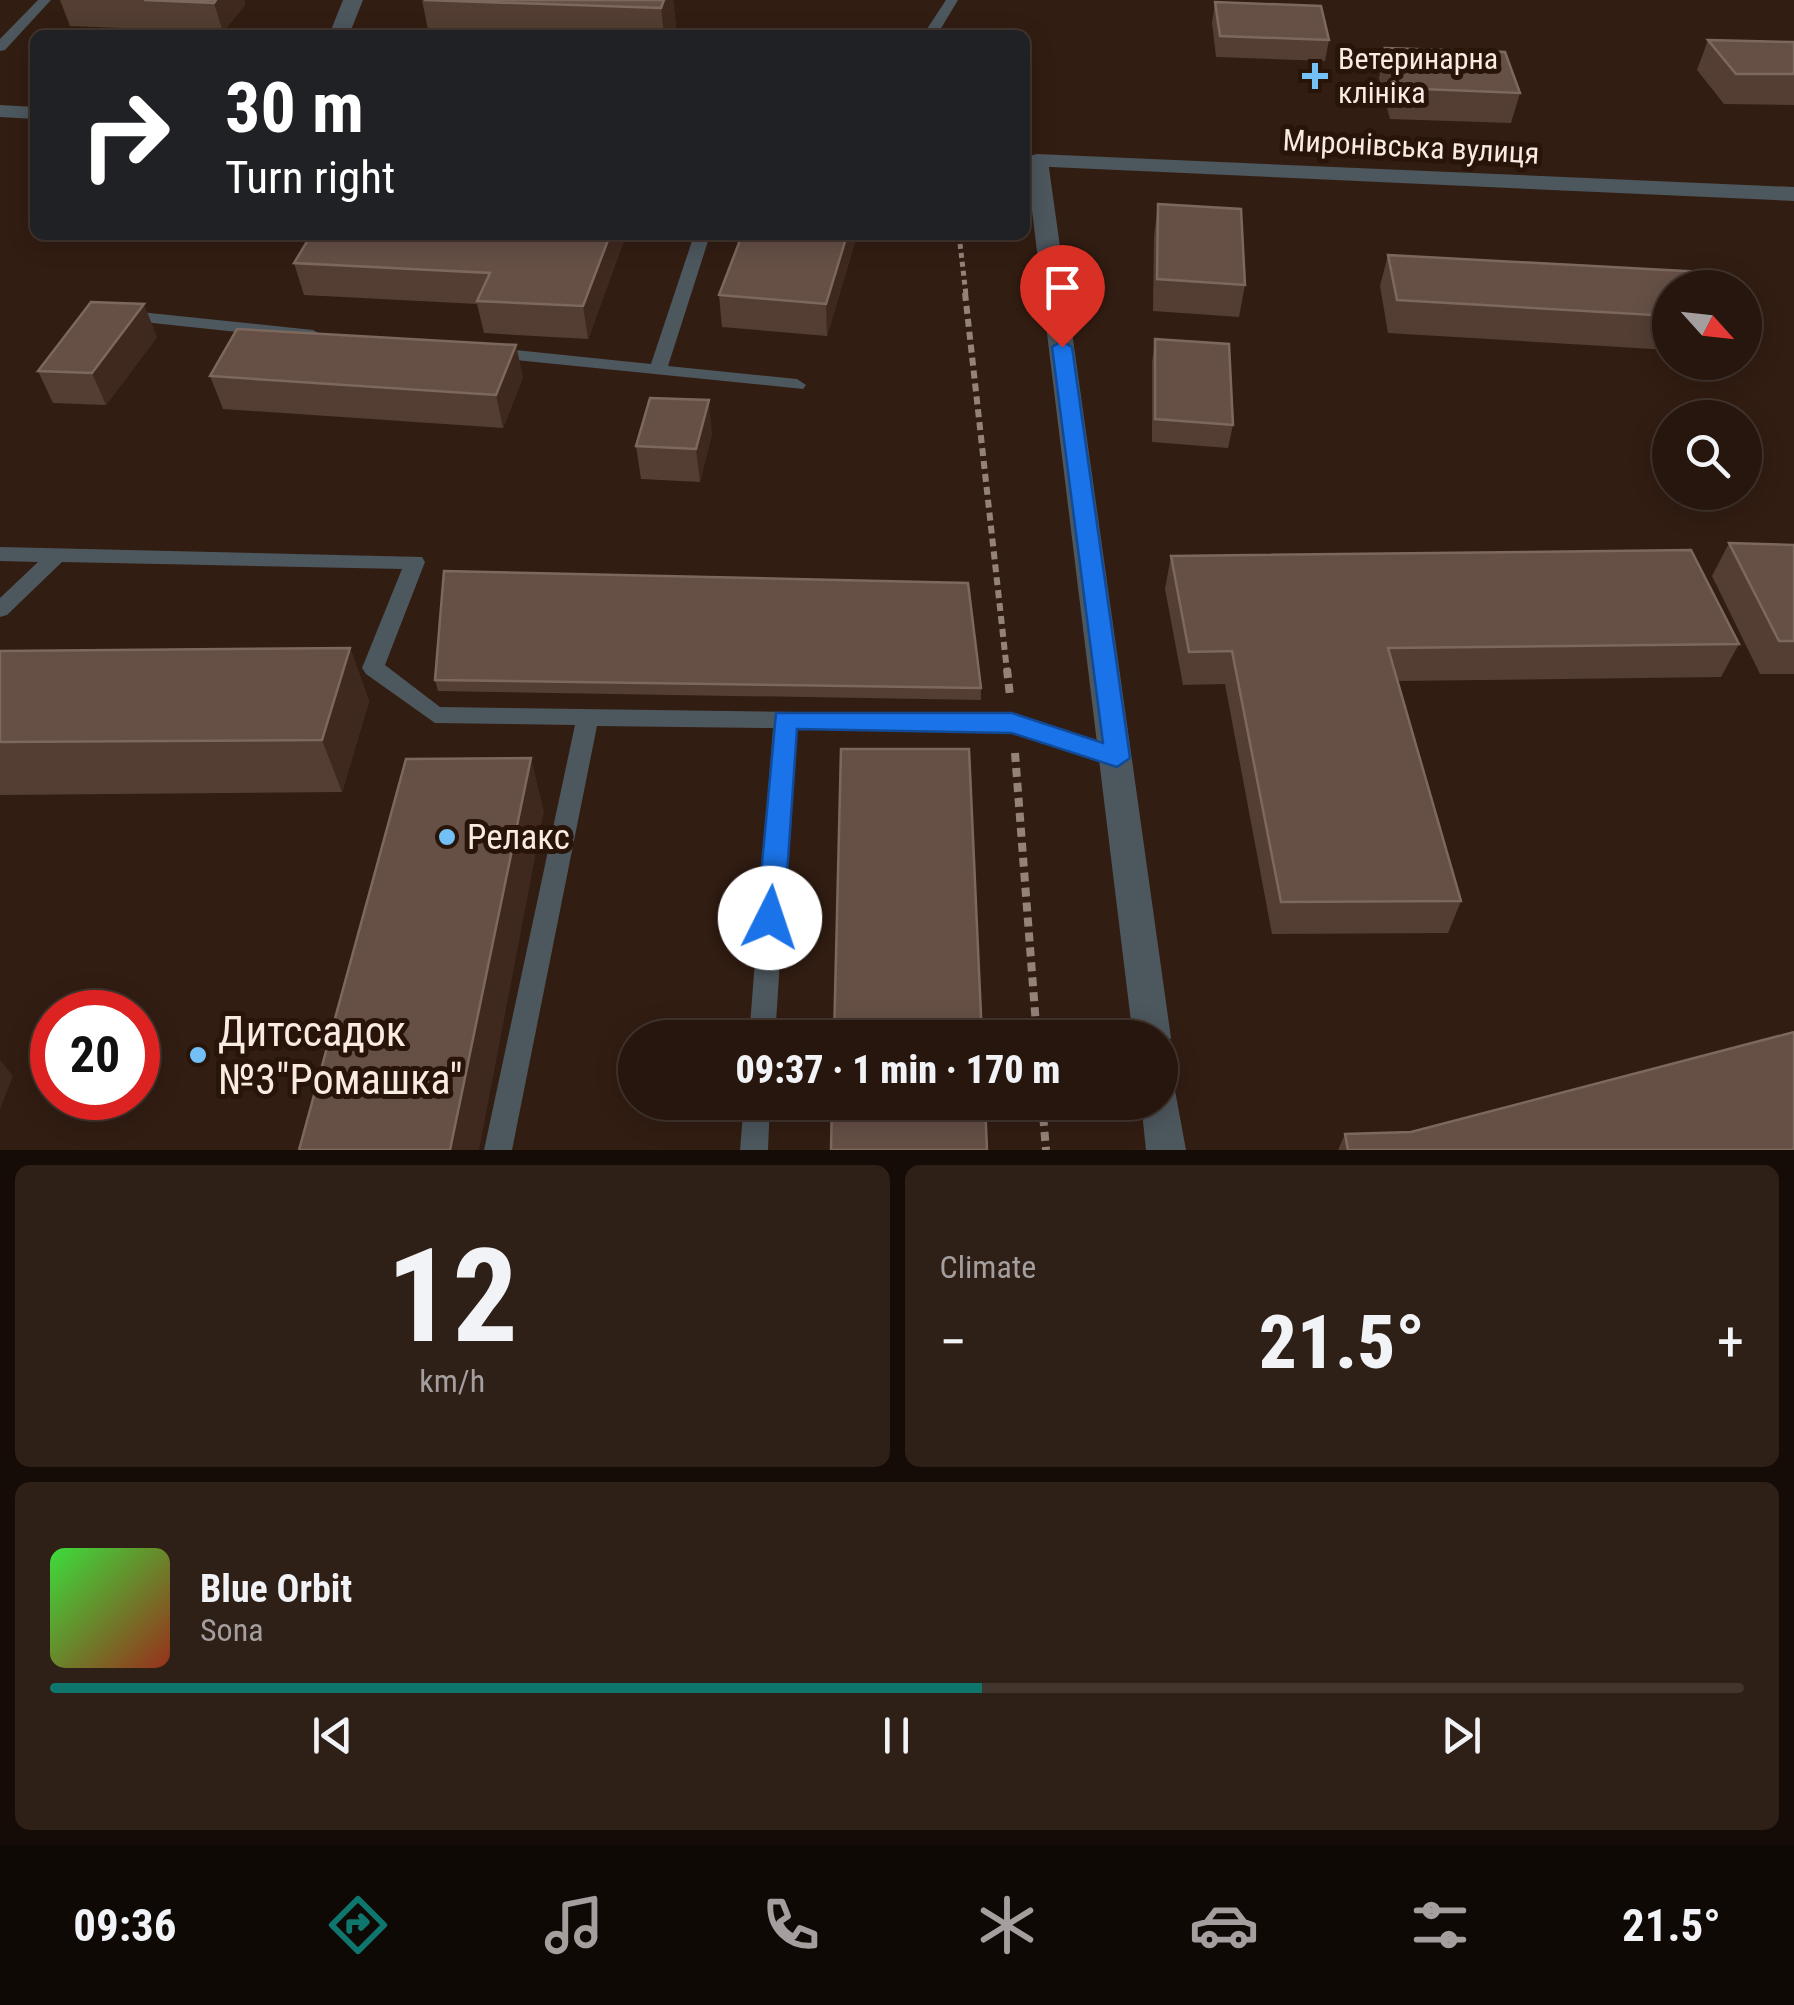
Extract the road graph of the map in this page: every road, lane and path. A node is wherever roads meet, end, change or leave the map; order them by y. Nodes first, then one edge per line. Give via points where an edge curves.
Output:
1 (45, 0) edge
2 (353, 0) edge
3 (952, 0) edge
4 (17, 29) junction
5 (40, 30) edge
6 (341, 30) edge
7 (933, 30) edge
8 (0, 47) edge
9 (0, 111) edge
10 (30, 113) edge
11 (1031, 160) edge
12 (1794, 194) edge
13 (700, 240) edge
14 (960, 240) edge
15 (140, 317) edge
16 (332, 337) edge
17 (485, 352) edge
18 (658, 370) junction
19 (797, 385) dead end
20 (0, 554) edge
21 (54, 557) junction
22 (0, 610) edge
23 (588, 717) junction
24 (785, 720) junction
25 (1012, 723) junction
26 (1117, 758) junction
27 (763, 1020) edge
28 (1036, 1020) edge
29 (1150, 1020) edge
30 (756, 1120) edge
31 (1044, 1120) edge
32 (1163, 1120) edge
33 (498, 1150) edge
34 (754, 1150) edge
35 (1046, 1150) edge
36 (1166, 1150) edge

1 - 4 lane
2 - 6 street
3 - 7 lane
4 - 5 path
4 - 8 lane
9 - 10 street
11 - 12 street, Миронівська вулиця
11 - 26 street
13 - 18 lane
14 - 25 path
15 - 16 lane
17 - 18 lane
18 - 19 lane
20 - 21 lane
21 - 22 lane
21 - 23 lane via 415,562 363,668 435,715
23 - 24 lane
23 - 33 lane
24 - 25 lane
24 - 27 lane
25 - 26 lane
25 - 28 path
26 - 29 street
30 - 34 lane
31 - 35 path
32 - 36 street

